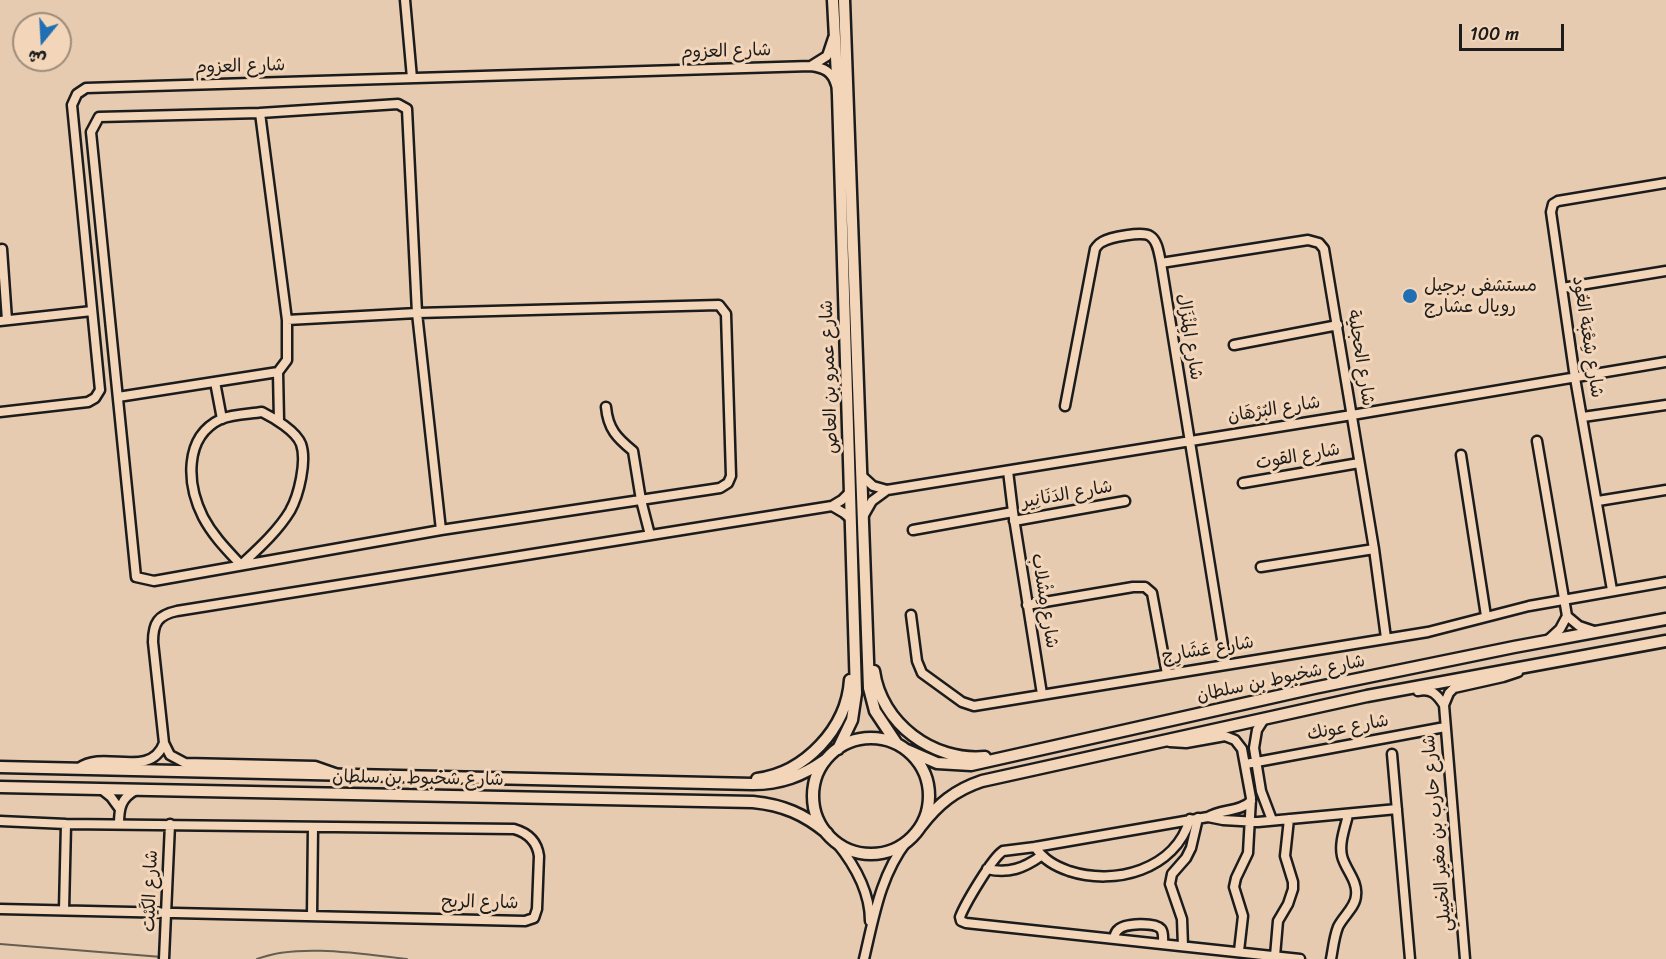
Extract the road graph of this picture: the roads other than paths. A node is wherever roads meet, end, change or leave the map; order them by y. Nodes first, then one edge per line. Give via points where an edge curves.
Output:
1 (405, 0) edge
2 (833, 0) edge
3 (844, 0) edge
4 (834, 32) junction
5 (811, 66) junction
6 (412, 78) junction
7 (838, 95) junction
8 (260, 114) junction
9 (1666, 183) edge
10 (2, 249) dead end
11 (1161, 263) junction
12 (1666, 271) edge
13 (1562, 288) junction
14 (92, 311) junction
15 (417, 314) junction
16 (4, 320) edge
17 (287, 320) junction
18 (1338, 325) junction
19 (1234, 345) dead end
20 (1666, 362) edge
21 (278, 372) junction
22 (1575, 378) junction
23 (215, 382) junction
24 (118, 397) junction
25 (1666, 405) edge
26 (1065, 406) dead end
27 (606, 407) dead end
28 (0, 412) edge
29 (1352, 415) junction
30 (1583, 417) junction
31 (222, 418) junction
32 (279, 421) junction
33 (1189, 441) junction
34 (1537, 441) dead end
35 (1461, 454) dead end
36 (1359, 463) junction
37 (1008, 471) junction
38 (862, 476) junction
39 (1243, 483) dead end
40 (887, 490) junction
41 (1666, 490) edge
42 (850, 492) junction
43 (641, 500) junction
44 (1125, 501) dead end
45 (1598, 501) junction
46 (832, 506) junction
47 (863, 517) junction
48 (1013, 517) junction
49 (851, 519) junction
50 (441, 530) junction
51 (913, 530) dead end
52 (650, 535) junction
53 (1374, 549) junction
54 (241, 565) junction
55 (1261, 567) dead end
56 (1666, 582) edge
57 (1612, 590) junction
58 (1565, 599) junction
59 (865, 601) junction
60 (853, 602) junction
61 (1027, 604) junction
62 (911, 615) dead end
63 (1567, 615) junction
64 (1486, 616) junction
65 (1666, 619) edge
66 (1600, 631) junction
67 (1386, 638) junction
68 (1546, 641) junction
69 (1666, 641) edge
70 (1226, 664) junction
71 (1531, 664) junction
72 (1167, 674) junction
73 (1042, 694) junction
74 (1367, 696) junction
75 (1444, 705) junction
76 (1264, 719) junction
77 (1445, 727) junction
78 (1097, 737) junction
79 (1164, 740) junction
80 (164, 743) junction
81 (902, 747) junction
82 (838, 749) junction
83 (1392, 754) dead end
84 (825, 760) junction
85 (1258, 762) junction
86 (1246, 764) junction
87 (0, 766) edge
88 (79, 768) junction
89 (336, 773) junction
90 (668, 781) junction
91 (0, 787) edge
92 (100, 789) junction
93 (137, 790) junction
94 (1263, 796) junction
95 (1251, 800) junction
96 (119, 808) junction
97 (1397, 809) junction
98 (1348, 815) junction
99 (1208, 817) junction
100 (1194, 818) junction
101 (1289, 819) junction
102 (1272, 820) junction
103 (0, 821) edge
104 (1250, 821) junction
105 (66, 824) junction
106 (119, 824) junction
107 (170, 824) junction
108 (921, 826) junction
109 (313, 827) junction
110 (827, 833) junction
111 (907, 841) junction
112 (836, 842) junction
113 (1035, 847) junction
114 (1041, 856) junction
115 (1163, 857) junction
116 (987, 869) junction
117 (1175, 869) junction
118 (0, 909) edge
119 (64, 910) junction
120 (167, 913) junction
121 (312, 916) junction
122 (870, 933) junction
123 (1114, 939) junction
124 (1163, 944) junction
125 (1183, 946) junction
126 (1239, 951) junction
127 (1275, 956) junction
128 (164, 959) edge
129 (864, 959) edge
130 (1300, 959) edge
131 (1331, 959) edge
132 (1410, 959) edge
133 (1465, 959) edge

1 - 6 street
2 - 4 main road, شارع عمرو بن العاص
3 - 38 main road, شارع عمرو بن العاص
4 - 5 street via 827,56
4 - 7 main road, شارع عمرو بن العاص
5 - 6 street, شارع العزوم
5 - 7 street via 832,75
6 - 14 street, شارع العزوم via 81,90 72,105
7 - 42 main road, شارع عمرو بن العاص
8 - 15 street via 398,104 407,109
8 - 17 street
8 - 24 street via 99,117 91,132
9 - 13 street, شارع شِعْبَة العُود via 1553,204 1551,217
10 - 16 street
11 - 18 street, شارع الحجلية via 1308,240 1316,242 1326,253
11 - 26 street, شارع المِنْزَال via 1156,242 1145,234 1106,240 1097,246
11 - 33 street, شارع المِنْزَال
12 - 13 street
13 - 22 street, شارع شِعْبَة العُود
14 - 16 street
14 - 28 street, شارع العزوم via 101,385 95,398 83,403
15 - 17 street
15 - 43 street via 719,305 726,314 731,476 720,488
15 - 50 street
17 - 21 street via 287,360
18 - 19 street
18 - 29 street, شارع الحجلية
20 - 22 street, شارع البُرْهَان
21 - 23 street
21 - 32 street
22 - 29 street, شارع البُرْهَان
22 - 30 street, شارع شِعْبَة العُود
23 - 24 street
23 - 31 street
24 - 54 street via 136,577 154,581
25 - 30 street
27 - 43 street via 617,439 633,452
29 - 33 street, شارع البُرْهَان
29 - 36 street, شارع الحجلية
30 - 45 street, شارع شِعْبَة العُود
31 - 32 street via 262,412
31 - 54 street via 207,428 194,446 190,466 195,498 203,517 219,543
32 - 54 street via 301,442 301,482 290,510
33 - 37 street, شارع البُرْهَان
33 - 70 street, شارع المِنْزَال
34 - 58 street
35 - 64 street
36 - 39 street, شارع القوت
36 - 53 street, شارع الحجلية
37 - 40 street, شارع البُرْهَان
37 - 48 street, شارع مِشْلاب
38 - 40 street via 873,486
38 - 47 main road, شارع عمرو بن العاص
40 - 47 street via 872,501
41 - 45 street
42 - 46 street
42 - 49 main road, شارع عمرو بن العاص
43 - 50 street
43 - 52 street
44 - 48 street, شارع الدَنَانِير
45 - 57 street, شارع شِعْبَة العُود
46 - 49 street
46 - 52 street
47 - 59 main road, شارع عمرو بن العاص
48 - 51 street
48 - 61 street, شارع مِشْلاب
49 - 60 main road, شارع عمرو بن العاص
50 - 54 street
52 - 80 street via 165,614 156,620 153,630
53 - 55 street
53 - 67 street, شارع الحجلية
56 - 57 street, شارع عَشَارِج
57 - 58 street, شارع عَشَارِج
58 - 63 street
58 - 64 street, شارع عَشَارِج
59 - 78 main road via 880,694 901,725 933,749 959,757 983,757 1073,738
59 - 81 main road, شارع عمرو بن العاص via 871,700 881,722
60 - 82 main road, شارع عمرو بن العاص via 856,700 852,720
60 - 90 main road via 846,706 835,727 810,754 789,770 762,778
61 - 72 street via 1145,587 1152,593
61 - 73 street, شارع مِشْلاب
62 - 73 street, شارع عَشَارِج via 920,670 962,702 974,706
63 - 66 street via 1579,626
63 - 68 street via 1560,629
64 - 67 street, شارع عَشَارِج via 1428,632
65 - 66 main road, شارع شخبوط بن سلطان
66 - 68 main road, شارع شخبوط بن سلطان
67 - 70 street, شارع عَشَارِج
68 - 78 main road, شارع شخبوط بن سلطان
69 - 71 main road, شارع شخبوط بن سلطان
70 - 72 street, شارع عَشَارِج
71 - 74 main road, شارع شخبوط بن سلطان
71 - 75 street via 1503,677 1454,688
72 - 73 street, شارع عَشَارِج
74 - 75 street via 1428,690
74 - 76 main road, شارع شخبوط بن سلطان
75 - 77 street, شارع حارب بن مغير الخييلي
76 - 79 main road, شارع شخبوط بن سلطان
76 - 85 street via 1255,736
77 - 85 street, شارع عونك
77 - 133 street, شارع حارب بن مغير الخييلي
78 - 81 main road, شارع شخبوط بن سلطان via 971,765 937,763
79 - 86 street via 1186,743 1231,737 1239,744
79 - 108 main road, شارع شخبوط بن سلطان via 968,785 944,800
80 - 88 street via 160,752 148,760 91,762
80 - 89 street via 170,755 185,763 315,766
81 - 82 main road via 871,738 858,739
81 - 108 main road via 918,762 926,777 929,794
82 - 84 main road
83 - 97 street
84 - 90 main road, شارع شخبوط بن سلطان via 796,777 768,784
84 - 110 main road via 817,774 813,797 818,820
85 - 86 street, شارع عونك
85 - 94 street
86 - 95 street
87 - 88 main road, شارع شخبوط بن سلطان
88 - 89 main road, شارع شخبوط بن سلطان
89 - 90 main road, شارع شخبوط بن سلطان
91 - 92 main road, شارع شخبوط بن سلطان
92 - 93 main road, شارع شخبوط بن سلطان
92 - 96 street
93 - 96 street
93 - 110 main road, شارع شخبوط بن سلطان via 753,802 795,811
94 - 95 street
94 - 102 street
95 - 99 street via 1244,807
95 - 104 street
96 - 106 street
97 - 98 street
97 - 132 street
98 - 101 street
98 - 131 street via 1342,855 1356,895 1336,933
99 - 100 street
99 - 104 street
100 - 113 street
100 - 115 street
100 - 117 street via 1191,848
101 - 102 street
101 - 127 street via 1285,856 1293,890 1278,921
102 - 104 street
103 - 105 street, شارع الريح
104 - 126 street via 1247,857 1234,887 1243,916
105 - 106 street, شارع الريح
105 - 119 street
106 - 107 street, شارع الريح
107 - 109 street, شارع الريح
107 - 120 street, شارع الكَيْت
108 - 111 main road
109 - 121 street
109 - 121 street, شارع الريح via 514,830 531,838 539,856 537,909 530,920
110 - 112 main road
111 - 112 main road via 879,853 864,853
111 - 122 street via 885,877
112 - 122 street via 862,884
113 - 114 street
113 - 116 street via 1003,851
114 - 115 street via 1065,869 1103,877 1141,870
114 - 116 street via 1017,870
115 - 117 street
116 - 123 street via 960,914 963,922
117 - 125 street via 1170,889 1182,919
118 - 119 street, شارع الريح
119 - 120 street, شارع الريح
120 - 121 street, شارع الريح
120 - 128 street, شارع الكَيْت
122 - 129 street
123 - 124 street
123 - 124 street via 1122,927 1150,925 1162,931
124 - 125 street
125 - 126 street
126 - 127 street
127 - 130 street

